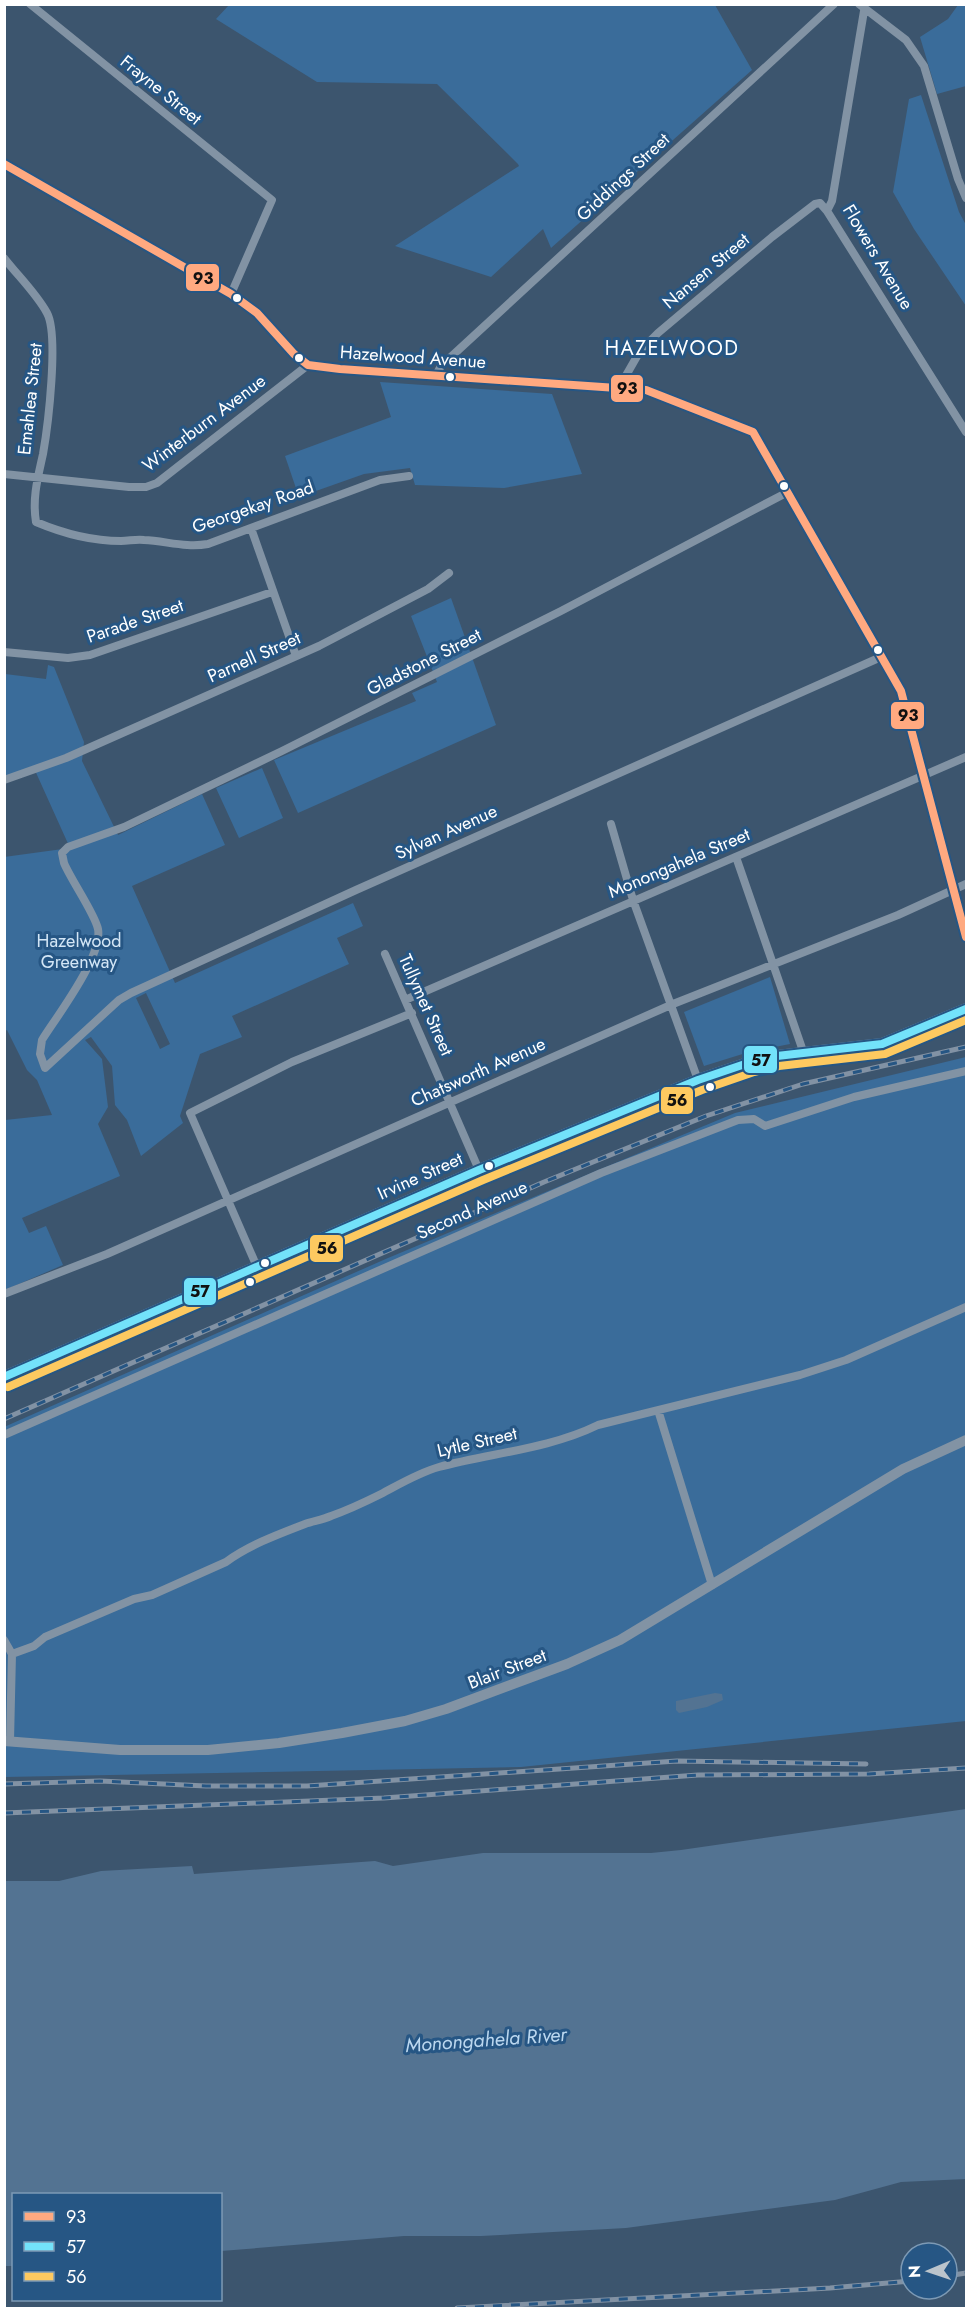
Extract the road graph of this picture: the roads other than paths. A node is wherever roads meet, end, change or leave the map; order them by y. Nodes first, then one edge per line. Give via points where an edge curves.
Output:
1 (30, 4) edge
2 (834, 4) edge
3 (862, 8) edge
4 (4, 164) edge
5 (966, 198) edge
6 (827, 212) junction
7 (4, 258) edge
8 (231, 294) junction
9 (308, 364) junction
10 (436, 375) junction
11 (624, 387) junction
12 (966, 432) edge
13 (4, 474) edge
14 (409, 476) dead end
15 (37, 478) junction
16 (788, 492) junction
17 (36, 522) joint
18 (251, 528) junction
19 (449, 573) dead end
20 (272, 592) junction
21 (4, 652) edge
22 (296, 656) junction
23 (881, 657) junction
24 (966, 758) edge
25 (924, 778) junction
26 (4, 780) edge
27 (611, 824) dead end
28 (736, 857) junction
29 (966, 884) edge
30 (953, 890) junction
31 (633, 900) junction
32 (966, 937) edge
33 (385, 954) dead end
34 (774, 964) junction
35 (405, 1000) junction
36 (673, 1005) junction
37 (966, 1009) edge
38 (412, 1013) junction
39 (803, 1052) junction
40 (45, 1068) joint
41 (966, 1071) edge
42 (698, 1080) junction
43 (451, 1102) junction
44 (479, 1170) junction
45 (227, 1202) junction
46 (257, 1267) junction
47 (4, 1294) edge
48 (966, 1307) edge
49 (4, 1377) edge
50 (658, 1410) junction
51 (4, 1435) edge
52 (966, 1440) edge
53 (712, 1585) junction
54 (4, 1640) edge
55 (12, 1654) junction
56 (7, 1741) edge

1 - 8 street, Frayne Street via 272,200
2 - 10 street, Giddings Street via 441,366
3 - 5 street via 906,40 924,66
3 - 6 street, Flowers Avenue via 832,201
4 - 8 main road
6 - 11 street, Nansen Street via 820,203 815,204 658,333 640,351 624,379
6 - 12 street, Flowers Avenue
7 - 15 street, Emahlea Street via 47,313 52,328 54,346 45,440
8 - 9 main road via 257,313
9 - 10 main road, Hazelwood Avenue
9 - 15 street, Winterburn Avenue via 157,483 129,487
10 - 11 main road, Hazelwood Avenue
11 - 16 main road, Hazelwood Avenue via 646,390 753,432
13 - 15 street, Winterburn Avenue
14 - 18 street, Georgekay Road via 380,480
15 - 17 street, Emahlea Street via 33,506
16 - 23 main road, Hazelwood Avenue
16 - 40 street, Gladstone Street via 282,751 124,827 68,847 62,853 64,863 98,928 98,941 90,964 42,1040 40,1054
17 - 18 street, Georgekay Road via 100,539 193,546
18 - 20 street
19 - 22 street, Parnell Street via 428,589
20 - 21 street, Parade Street via 90,655 68,658
20 - 22 street
22 - 26 street, Parnell Street via 66,758
23 - 25 main road, Hazelwood Avenue via 901,691
23 - 40 street, Sylvan Avenue via 131,993
24 - 25 street, Monongahela Street
25 - 28 street, Monongahela Street
25 - 30 main road, Hazelwood Avenue
27 - 31 street
28 - 31 street, Monongahela Street
28 - 34 street
29 - 30 street, Chatsworth Avenue
30 - 32 main road, Hazelwood Avenue
30 - 34 street, Chatsworth Avenue
31 - 35 street, Monongahela Street
31 - 36 street
33 - 35 street, Tullymet Street
34 - 36 street, Chatsworth Avenue
34 - 39 street
35 - 38 street, Tullymet Street
36 - 42 street
36 - 43 street, Chatsworth Avenue
37 - 39 main road, Irvine Street via 897,1039 866,1047
38 - 43 street, Tullymet Street
38 - 45 street via 292,1062 190,1113
39 - 42 main road, Irvine Street via 751,1062
41 - 51 street, Second Avenue via 854,1097 765,1126 754,1119 738,1120 601,1173
42 - 44 main road, Irvine Street
43 - 44 street, Tullymet Street
43 - 45 street, Chatsworth Avenue
44 - 46 main road, Irvine Street
45 - 46 street
45 - 47 street, Chatsworth Avenue
46 - 49 main road, Irvine Street
48 - 50 street, Lytle Street via 846,1360
50 - 53 street
50 - 55 street, Lytle Street via 525,1448 436,1468
52 - 53 street, Blair Street via 903,1469
53 - 56 street, Blair Street via 594,1653 487,1695 405,1721 279,1743 208,1750 120,1750
54 - 55 street
55 - 56 street

